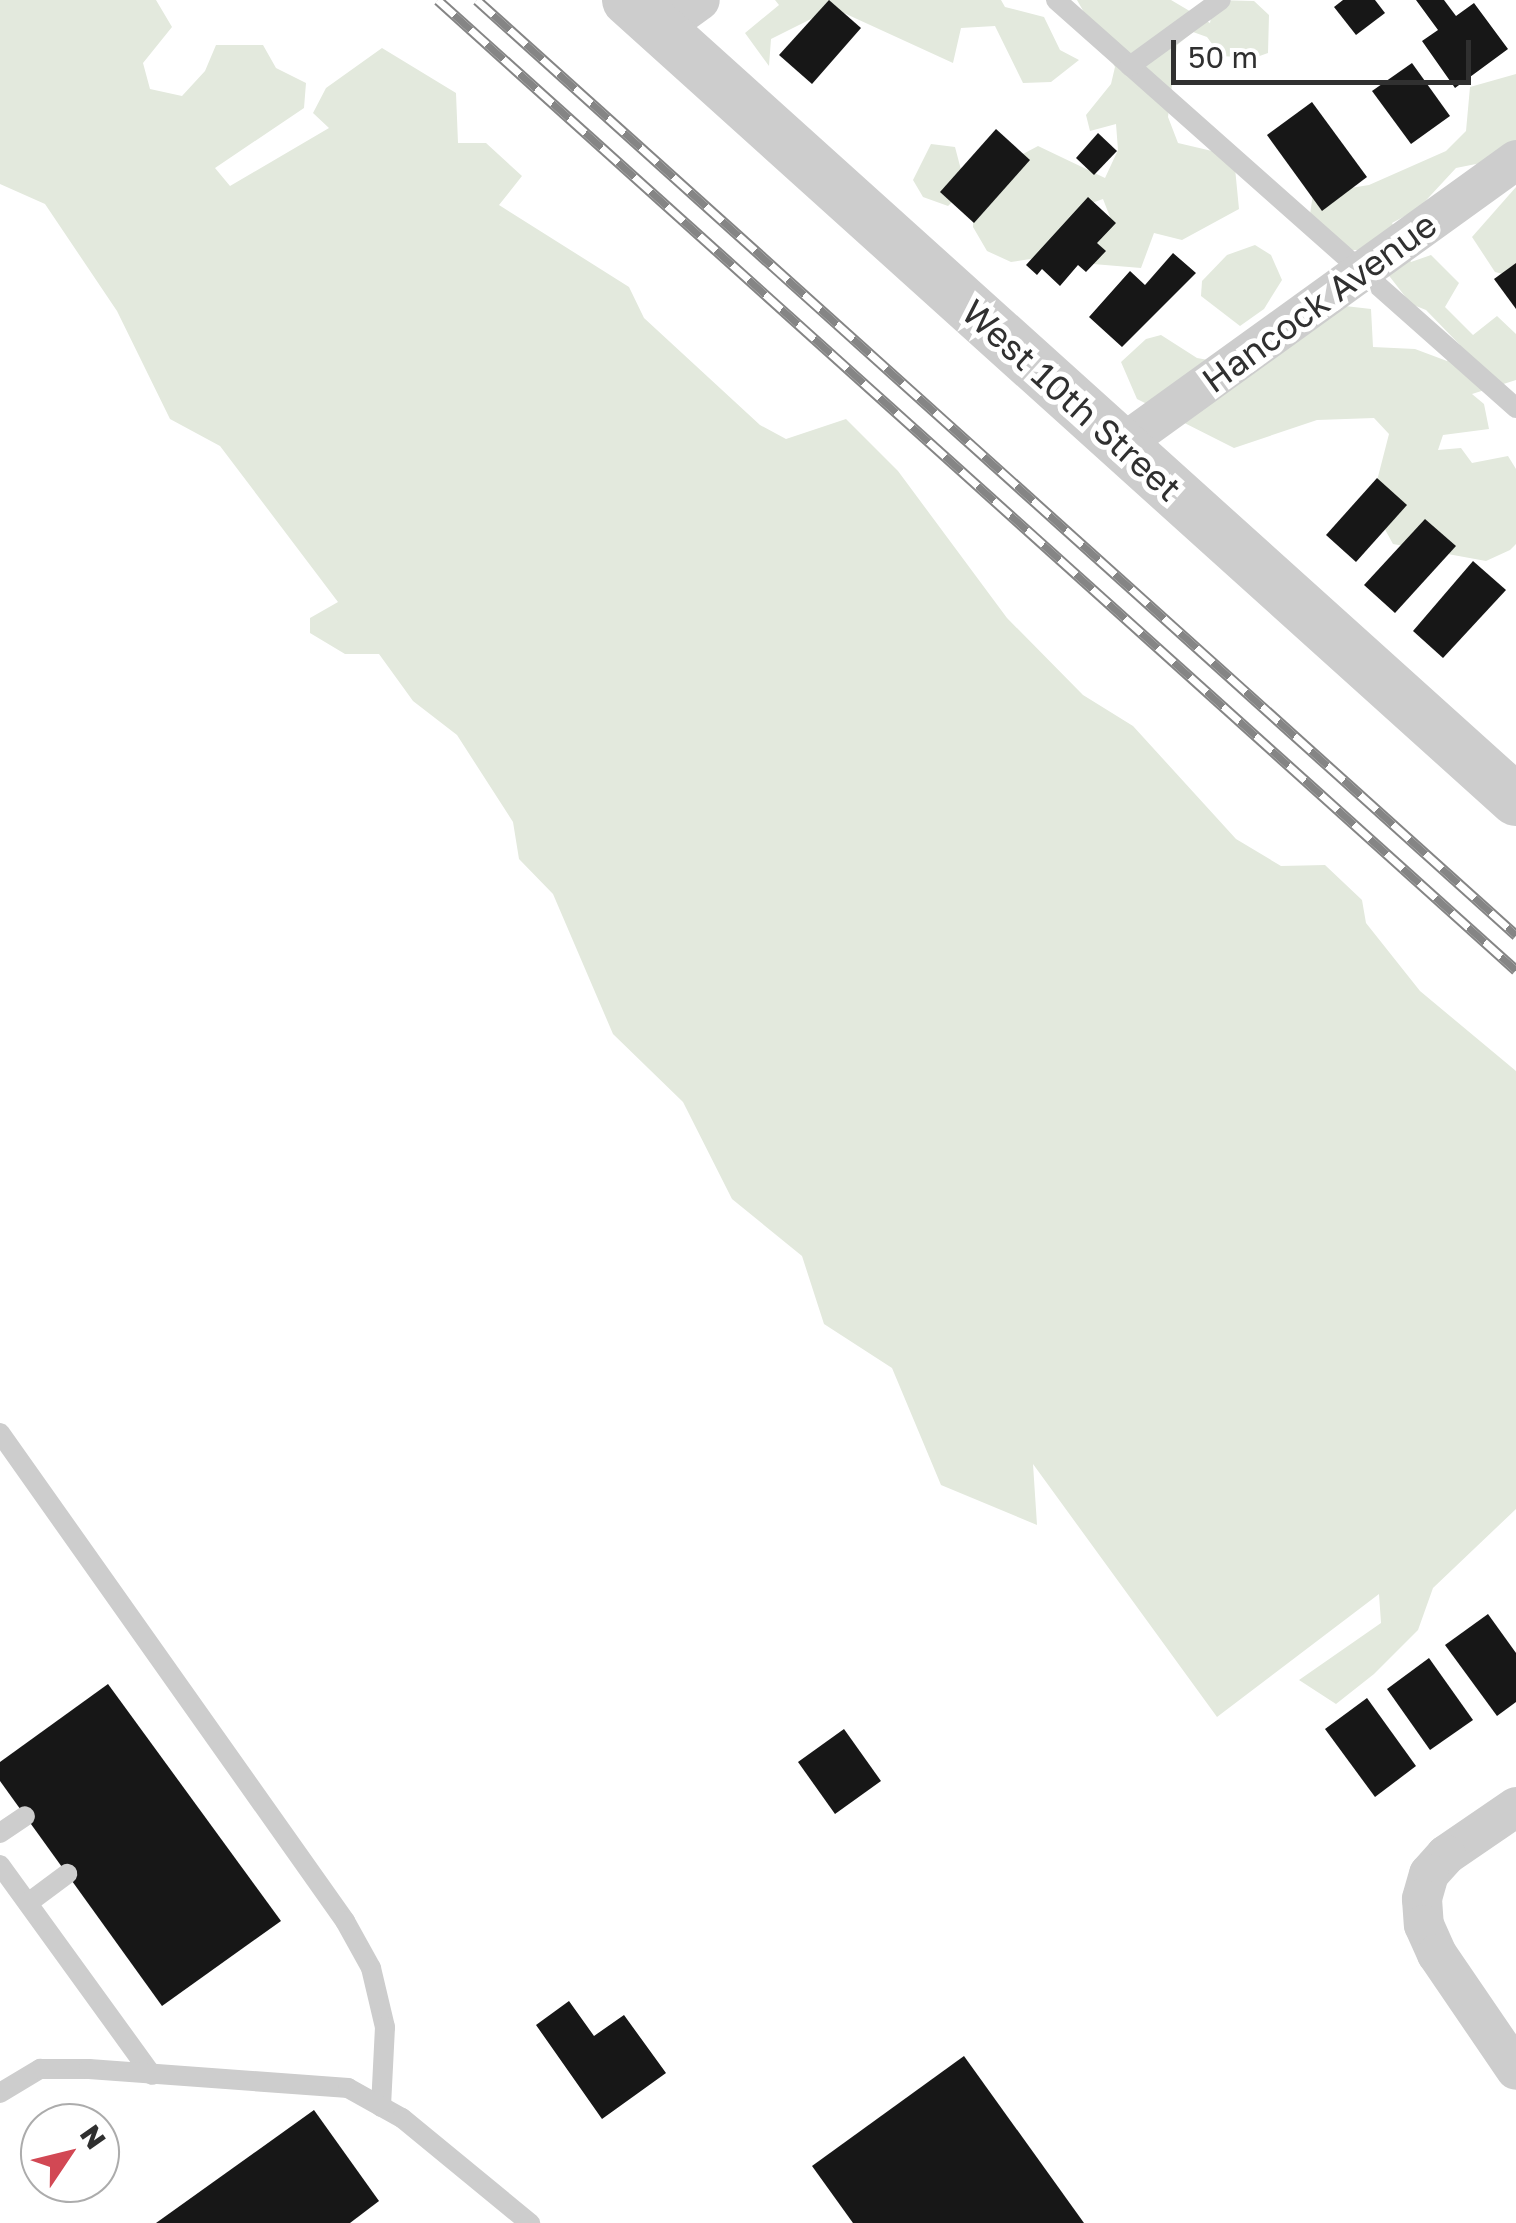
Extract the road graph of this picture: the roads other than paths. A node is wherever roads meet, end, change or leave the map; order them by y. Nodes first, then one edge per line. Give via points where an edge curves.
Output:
1 (1056, 0) edge
2 (1221, 0) edge
3 (663, 10) edge
4 (1130, 66) junction
5 (1516, 160) edge
6 (1361, 272) junction
7 (1516, 408) edge
8 (1121, 445) junction
9 (1516, 800) edge
10 (0, 1433) edge
11 (1516, 1807) edge
12 (25, 1816) dead end
13 (0, 1834) edge
14 (0, 1865) edge
15 (67, 1874) dead end
16 (28, 1904) junction
17 (1516, 2070) edge
18 (152, 2075) junction
19 (0, 2094) edge
20 (381, 2107) junction
21 (530, 2223) edge

1 - 4 lane
2 - 4 lane
3 - 8 street, West 10th Street
4 - 6 lane
5 - 6 street, Hancock Avenue
6 - 7 lane
6 - 8 street, Hancock Avenue
8 - 9 street, West 10th Street
10 - 20 lane via 345,1921 370,1968 385,2026
11 - 17 street via 1446,1855 1429,1874 1422,1898 1424,1925 1437,1954
12 - 13 lane
14 - 16 lane
15 - 16 lane
16 - 18 lane
18 - 19 lane via 40,2069
18 - 20 lane via 318,2082
20 - 21 lane

